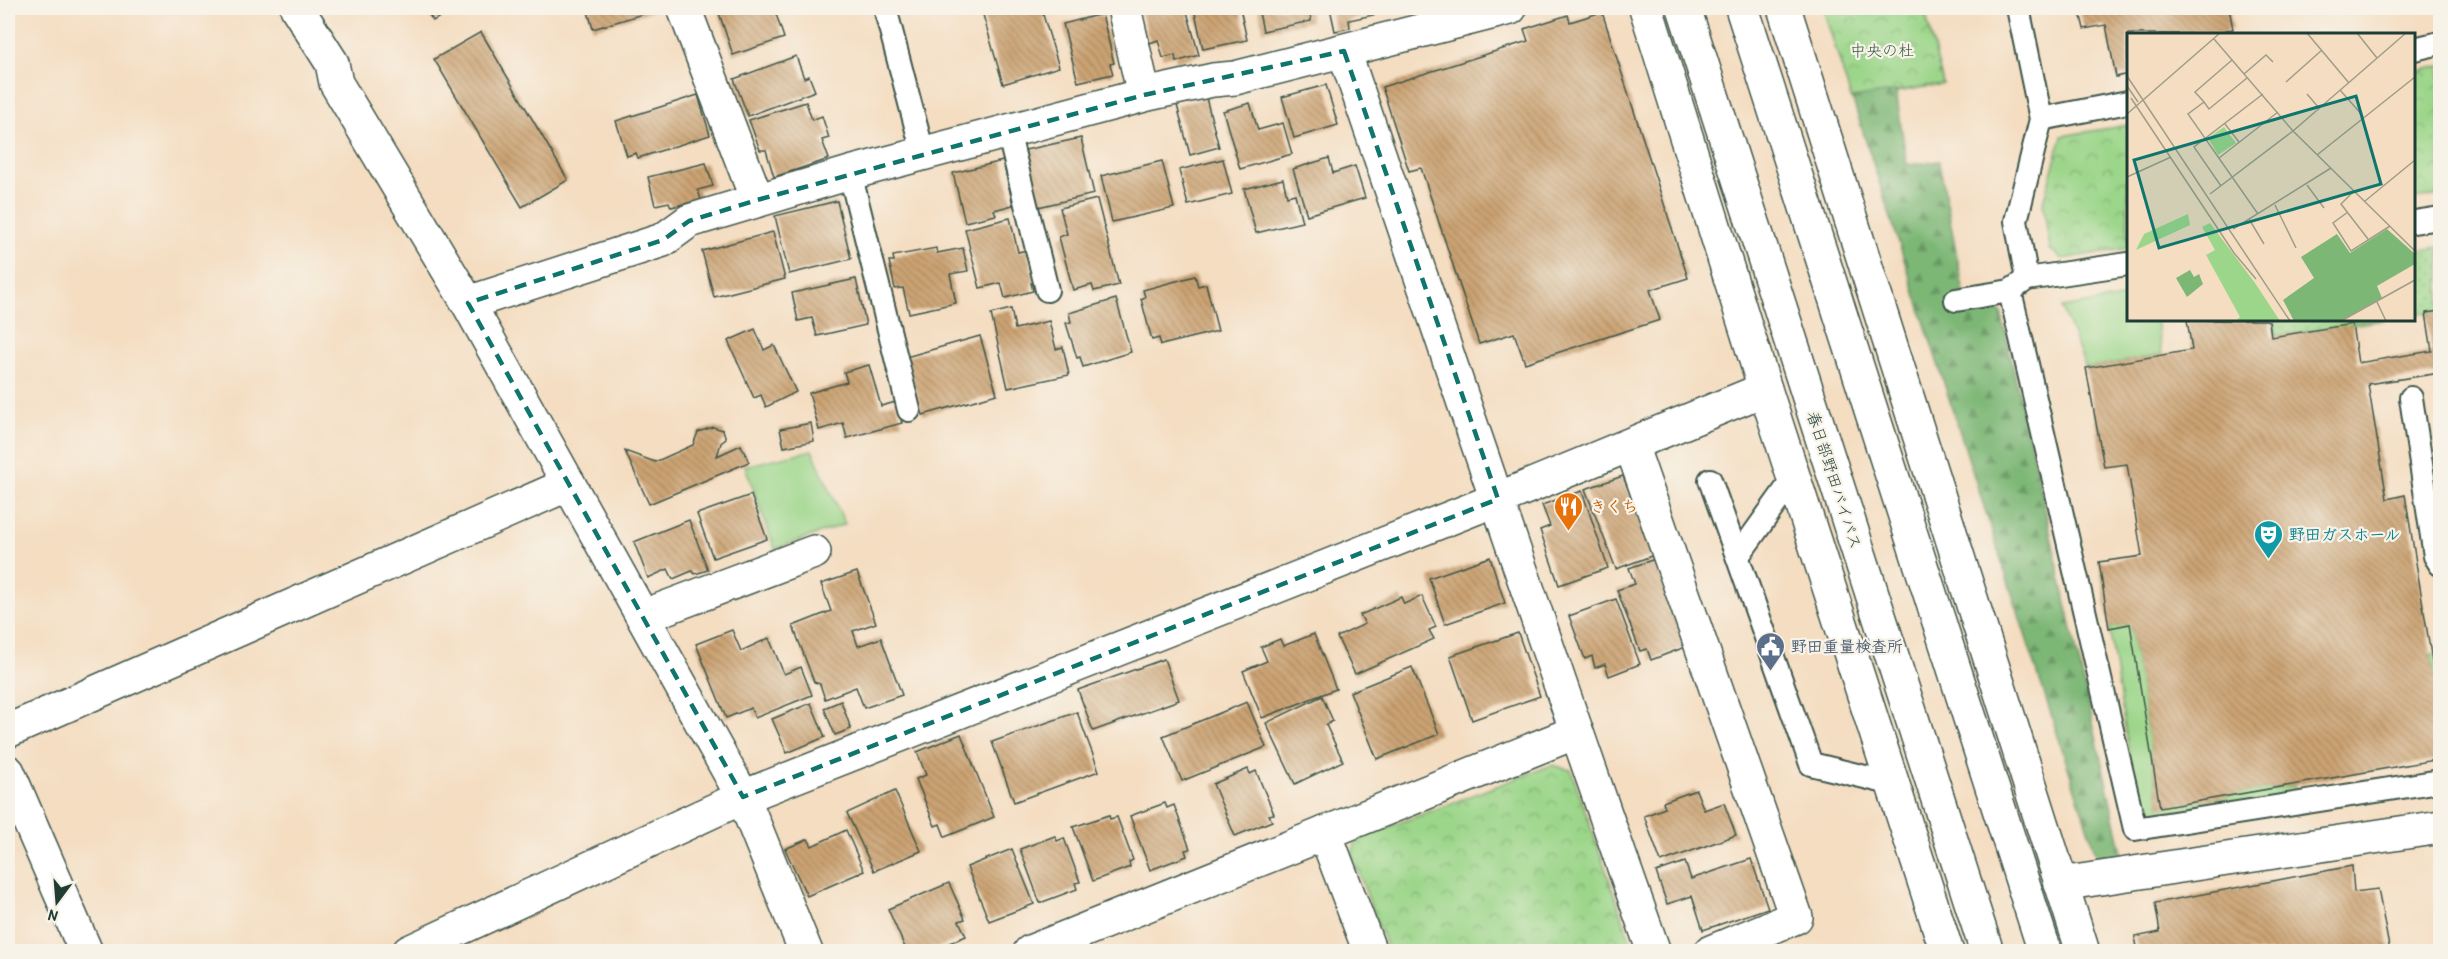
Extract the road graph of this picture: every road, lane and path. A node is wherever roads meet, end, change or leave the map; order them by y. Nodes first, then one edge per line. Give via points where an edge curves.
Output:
1 (297, 8) edge
2 (684, 8) edge
3 (885, 8) edge
4 (1124, 8) edge
5 (1510, 8) edge
6 (1646, 8) edge
7 (1684, 8) edge
8 (1742, 8) edge
9 (1784, 8) edge
10 (2018, 8) edge
11 (1443, 16) edge
12 (2440, 43) edge
13 (2415, 48) edge
14 (1344, 51) junction
15 (1144, 95) junction
16 (2127, 102) edge
17 (2042, 118) junction
18 (1008, 131) junction
19 (923, 153) junction
20 (850, 173) junction
21 (757, 200) junction
22 (2440, 218) edge
23 (2415, 222) edge
24 (2127, 264) edge
25 (2018, 285) junction
26 (1047, 290) dead end
27 (1956, 300) dead end
28 (468, 303) junction
29 (1765, 389) junction
30 (2411, 398) dead end
31 (909, 410) dead end
32 (1631, 445) junction
33 (1794, 478) junction
34 (1710, 480) dead end
35 (569, 484) junction
36 (1498, 499) junction
37 (814, 552) dead end
38 (1738, 556) junction
39 (2440, 564) edge
40 (644, 616) junction
41 (8, 731) edge
42 (1576, 732) junction
43 (8, 772) edge
44 (2440, 781) edge
45 (1894, 784) junction
46 (743, 797) junction
47 (2440, 827) edge
48 (1324, 834) junction
49 (2061, 884) junction
50 (86, 951) edge
51 (412, 951) edge
52 (806, 951) edge
53 (1030, 951) edge
54 (1371, 951) edge
55 (1654, 951) edge
56 (1712, 951) edge
57 (1947, 951) edge
58 (1987, 951) edge
59 (2045, 951) edge
60 (2083, 951) edge

1 - 28 main road via 332,63 336,83
2 - 21 main road
3 - 19 lane
4 - 15 main road
5 - 11 main road
6 - 29 main road
7 - 58 main road, 春日部野田バイパス
8 - 59 main road
9 - 49 main road
10 - 17 lane
11 - 14 main road
12 - 13 lane
14 - 15 main road
14 - 36 main road
15 - 18 main road
16 - 17 lane
17 - 25 lane via 2016,221
18 - 19 main road
18 - 26 lane
19 - 20 main road
20 - 21 main road
20 - 31 lane
21 - 28 main road via 689,220 663,240
22 - 23 lane
24 - 25 lane
25 - 27 lane
25 - 44 lane via 2135,829
28 - 35 main road
29 - 32 main road
29 - 33 main road
30 - 39 lane via 2435,556
32 - 36 main road
32 - 56 main road via 1796,917
33 - 38 lane
33 - 45 main road
34 - 38 lane
35 - 40 main road
35 - 41 main road
36 - 42 main road
36 - 46 main road
37 - 40 main road
38 - 45 lane via 1811,764
40 - 46 main road
42 - 48 main road
42 - 55 main road
43 - 50 main road
45 - 57 main road
46 - 51 main road
46 - 52 main road
47 - 49 main road
48 - 53 main road
48 - 54 main road
49 - 60 main road

